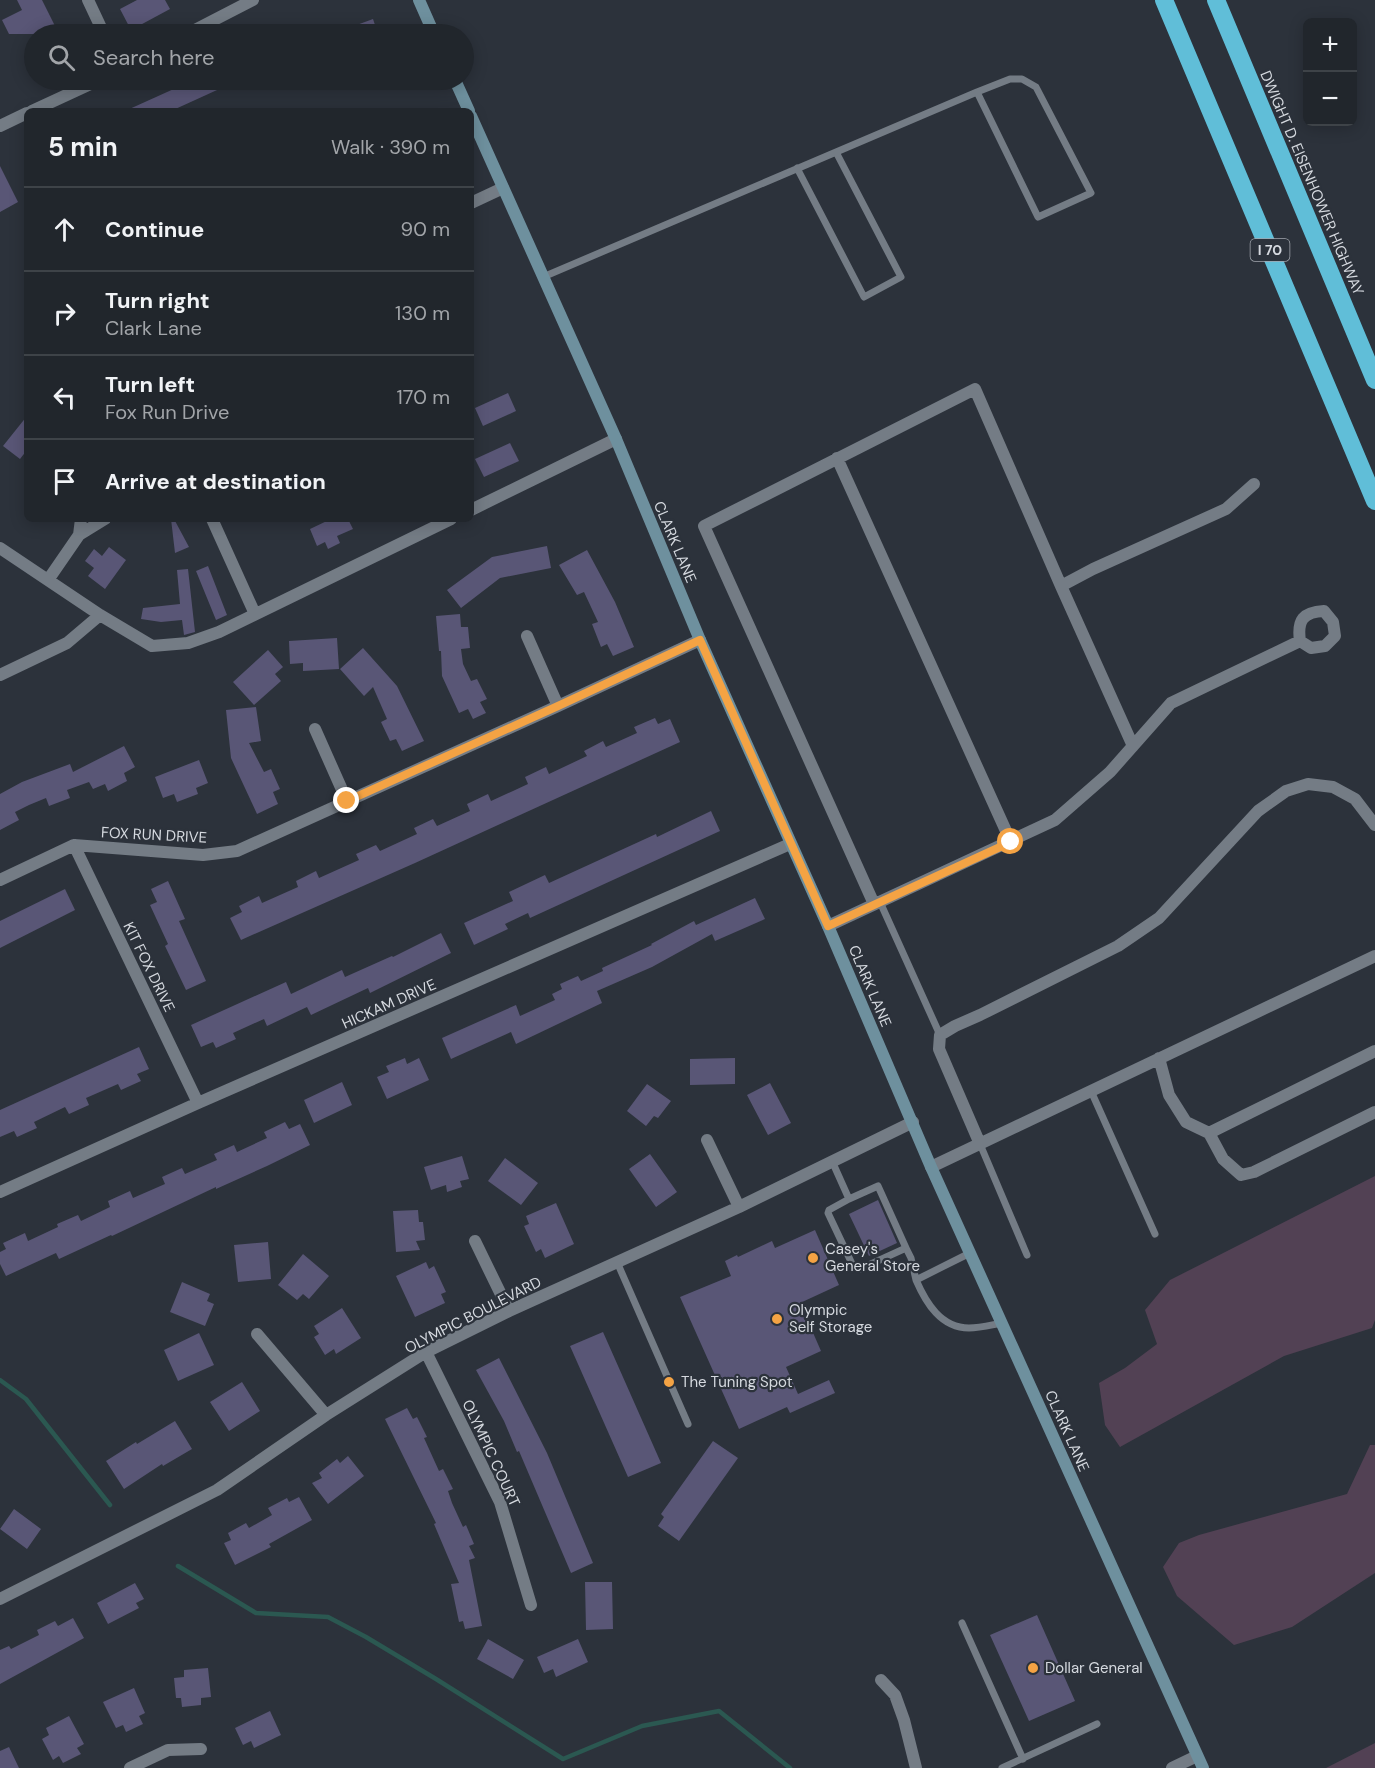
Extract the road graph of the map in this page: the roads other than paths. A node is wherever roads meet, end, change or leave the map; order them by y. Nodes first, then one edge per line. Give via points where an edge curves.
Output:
1 (88, 0) edge
2 (253, 0) edge
3 (419, 0) edge
4 (1164, 0) edge
5 (1216, 0) edge
6 (99, 24) edge
7 (206, 24) edge
8 (430, 24) edge
9 (77, 90) edge
10 (459, 90) edge
11 (977, 92) junction
12 (38, 108) edge
13 (468, 108) edge
14 (24, 115) edge
15 (474, 123) edge
16 (0, 126) edge
17 (836, 152) junction
18 (797, 168) junction
19 (503, 188) junction
20 (474, 202) edge
21 (543, 277) junction
22 (1375, 380) edge
23 (616, 439) junction
24 (837, 458) junction
25 (1254, 483) dead end
26 (1375, 501) edge
27 (474, 509) edge
28 (81, 522) edge
29 (100, 522) edge
30 (213, 522) edge
31 (446, 522) edge
32 (79, 535) junction
33 (0, 548) edge
34 (48, 580) junction
35 (1061, 586) junction
36 (255, 614) junction
37 (100, 615) junction
38 (527, 636) dead end
39 (700, 640) junction
40 (1300, 641) dead end
41 (0, 675) edge
42 (558, 706) junction
43 (315, 729) dead end
44 (1133, 746) junction
45 (347, 801) junction
46 (1375, 825) edge
47 (1011, 842) junction
48 (790, 844) junction
49 (74, 845) junction
50 (0, 880) edge
51 (877, 903) junction
52 (828, 926) junction
53 (1375, 956) edge
54 (940, 1035) junction
55 (1375, 1051) edge
56 (1159, 1058) junction
57 (1091, 1091) junction
58 (198, 1103) junction
59 (1375, 1112) edge
60 (913, 1122) junction
61 (1209, 1133) junction
62 (707, 1140) dead end
63 (980, 1144) junction
64 (832, 1161) junction
65 (931, 1167) junction
66 (0, 1192) edge
67 (849, 1199) junction
68 (739, 1207) junction
69 (1155, 1234) dead end
70 (475, 1241) dead end
71 (906, 1248) junction
72 (970, 1253) junction
73 (1027, 1256) dead end
74 (617, 1262) junction
75 (916, 1280) junction
76 (509, 1311) junction
77 (1002, 1323) junction
78 (257, 1334) dead end
79 (426, 1352) junction
80 (326, 1416) junction
81 (688, 1424) dead end
82 (0, 1599) edge
83 (531, 1605) dead end
84 (963, 1623) dead end
85 (881, 1680) dead end
86 (1097, 1724) dead end
87 (201, 1749) dead end
88 (1197, 1756) junction
89 (1023, 1759) junction
90 (130, 1768) edge
91 (916, 1768) edge
92 (1002, 1768) edge
93 (1172, 1768) edge
94 (1203, 1768) edge

1 - 6 street
2 - 7 street
3 - 8 main road
4 - 26 highway, I 70
5 - 22 highway, DWIGHT D. EISENHOWER HIGHWAY
9 - 12 street
10 - 13 main road
11 - 11 lane via 1038,217 1091,193 1036,87 1022,79 1010,79
11 - 17 lane
14 - 16 street
15 - 19 main road, CLARK LANE
17 - 18 lane
17 - 18 lane via 902,277 864,297
18 - 21 lane
19 - 20 street
19 - 21 main road, CLARK LANE
21 - 23 main road, CLARK LANE
23 - 27 street
23 - 39 main road, CLARK LANE
24 - 35 street via 975,389
24 - 47 street
24 - 51 street via 704,526
25 - 35 street via 1226,509
28 - 32 street
29 - 32 street
30 - 36 street
31 - 36 street
32 - 34 street
33 - 34 street
34 - 37 street
35 - 44 street
36 - 37 street via 188,643 152,646
37 - 41 street via 67,643
38 - 42 street
39 - 42 street, FOX RUN DRIVE
39 - 48 main road, CLARK LANE
40 - 44 street via 1171,703
42 - 45 street, FOX RUN DRIVE
43 - 45 street
44 - 47 street via 1110,772 1055,820
45 - 49 street, FOX RUN DRIVE via 237,851 203,855
46 - 54 street via 1356,799 1333,787 1308,784 1286,792 1258,810 1159,918 1118,946
47 - 51 street
48 - 52 main road, CLARK LANE
48 - 58 street, HICKAM DRIVE
49 - 50 street, FOX RUN DRIVE
49 - 58 street, KIT FOX DRIVE
51 - 52 street
51 - 54 lane
52 - 60 main road, CLARK LANE
53 - 56 street
54 - 63 street via 939,1049
55 - 61 street
56 - 57 street
56 - 61 street via 1169,1095 1186,1122
57 - 63 street
57 - 69 lane
58 - 66 street, HICKAM DRIVE
59 - 61 street via 1254,1173 1241,1175 1222,1159
60 - 64 street, OLYMPIC BOULEVARD
60 - 65 main road, CLARK LANE
62 - 68 street
63 - 65 street
63 - 73 lane
64 - 67 lane
64 - 68 street, OLYMPIC BOULEVARD
65 - 72 main road, CLARK LANE
67 - 71 lane via 878,1186
67 - 71 lane via 828,1213 854,1268 860,1269
68 - 74 street, OLYMPIC BOULEVARD
70 - 76 street
71 - 75 lane
72 - 75 lane
72 - 77 main road, CLARK LANE
74 - 76 street, OLYMPIC BOULEVARD
74 - 81 lane
75 - 77 lane via 926,1302 946,1322 967,1329
76 - 79 street, OLYMPIC BOULEVARD
77 - 88 main road, CLARK LANE
78 - 80 street
79 - 80 street, OLYMPIC BOULEVARD
79 - 83 street, OLYMPIC COURT via 500,1502
80 - 82 street, OLYMPIC BOULEVARD via 217,1490
84 - 89 lane
85 - 91 street via 895,1695
86 - 89 lane
87 - 90 street via 168,1750
88 - 93 street
88 - 94 main road, CLARK LANE
89 - 92 lane

